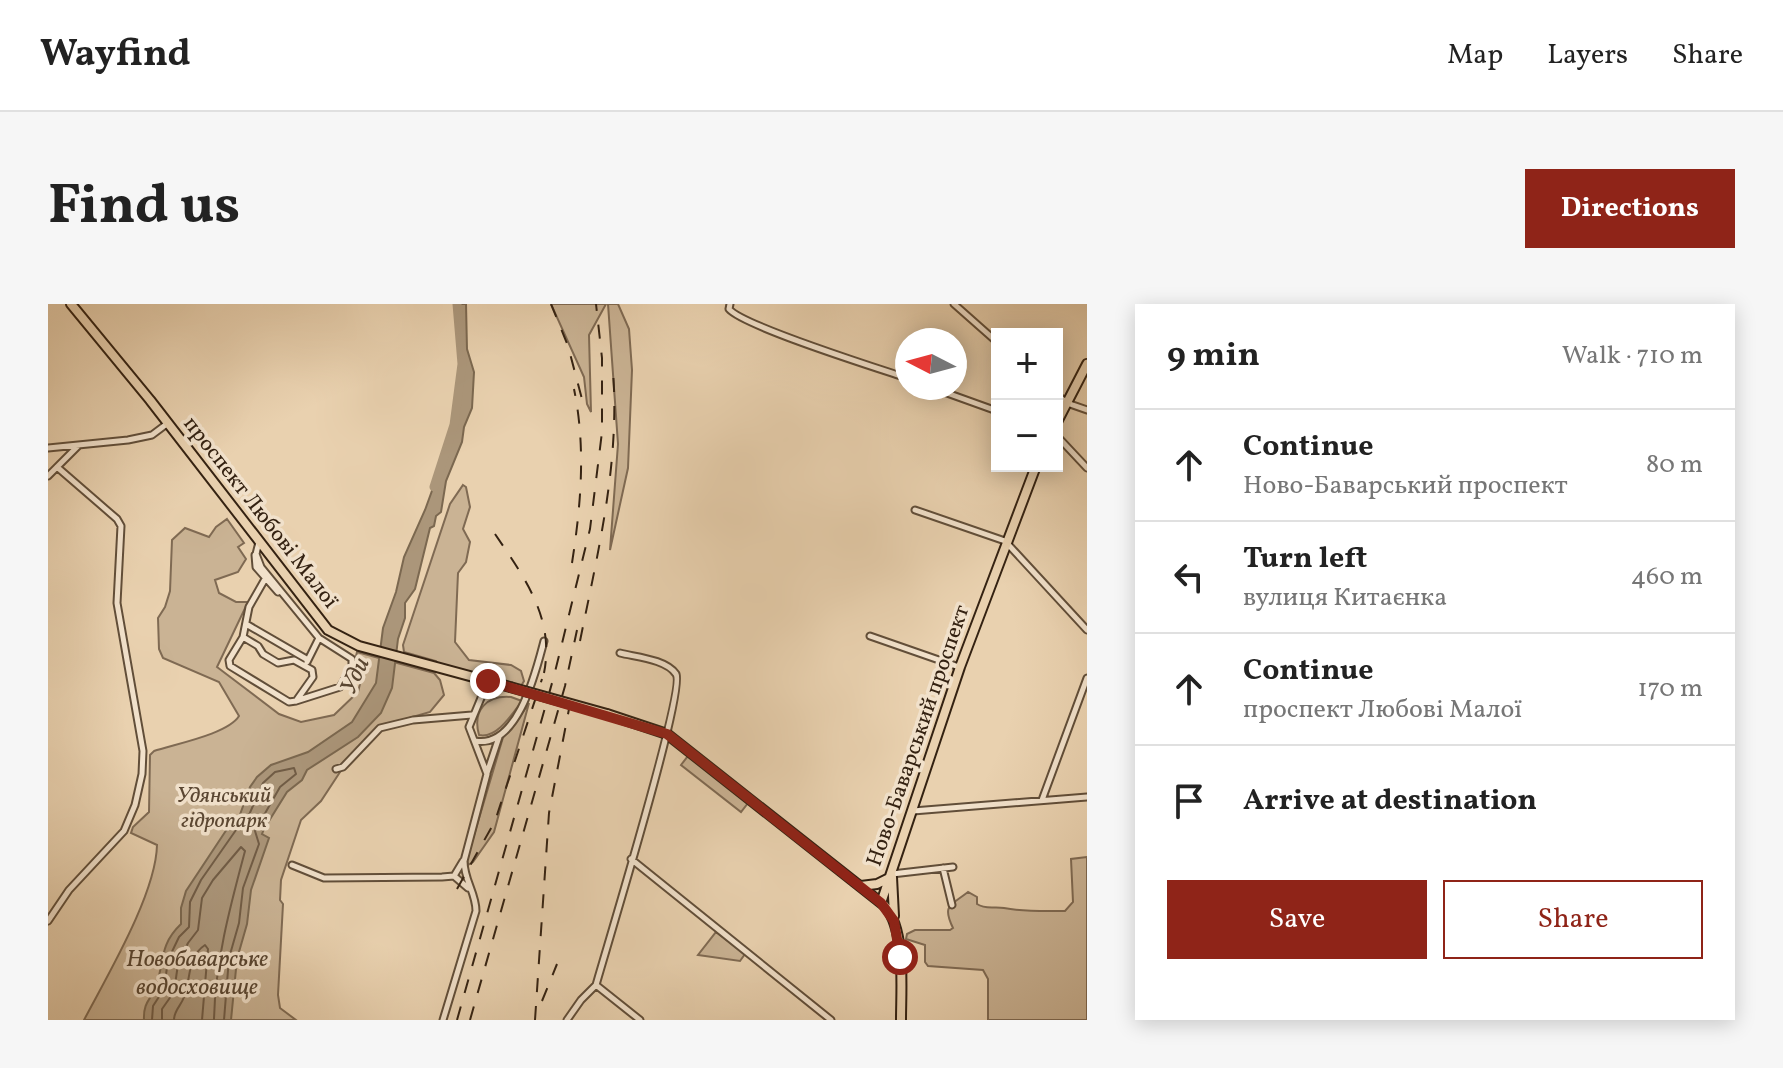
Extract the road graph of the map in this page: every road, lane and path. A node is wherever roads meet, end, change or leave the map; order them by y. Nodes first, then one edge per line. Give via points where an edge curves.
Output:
1 (71, 304) edge
2 (954, 304) edge
3 (730, 306) edge
4 (991, 337) edge
5 (1087, 364) edge
6 (895, 374) edge
7 (966, 400) edge
8 (1063, 400) edge
9 (1067, 403) junction
10 (991, 409) edge
11 (1087, 410) edge
12 (1063, 411) edge
13 (168, 423) junction
14 (1063, 442) edge
15 (78, 445) junction
16 (48, 448) edge
17 (57, 467) junction
18 (1087, 468) edge
19 (1034, 472) edge
20 (48, 476) edge
21 (915, 510) dead end
22 (1005, 541) junction
23 (259, 542) junction
24 (256, 554) junction
25 (265, 579) junction
26 (287, 598) junction
27 (246, 624) junction
28 (1087, 630) edge
29 (870, 636) dead end
30 (243, 637) junction
31 (319, 638) junction
32 (544, 641) dead end
33 (620, 653) dead end
34 (306, 663) junction
35 (960, 667) junction
36 (1087, 678) edge
37 (488, 681) junction
38 (296, 701) junction
39 (472, 715) junction
40 (667, 734) junction
41 (500, 735) junction
42 (474, 741) junction
43 (336, 769) dead end
44 (487, 774) junction
45 (1087, 797) edge
46 (1042, 800) junction
47 (912, 811) junction
48 (631, 859) junction
49 (464, 861) junction
50 (292, 865) dead end
51 (953, 867) dead end
52 (943, 868) junction
53 (892, 874) junction
54 (454, 876) junction
55 (860, 886) junction
56 (469, 888) junction
57 (881, 903) junction
58 (952, 905) dead end
59 (48, 921) edge
60 (894, 921) junction
61 (596, 985) junction
62 (443, 1020) edge
63 (567, 1020) edge
64 (640, 1020) edge
65 (831, 1020) edge
66 (901, 1020) edge

1 - 13 main road, проспект Любові Малої
2 - 4 street
3 - 6 street via 733,314 764,327
5 - 9 main road
7 - 10 street
8 - 9 street
9 - 11 street
9 - 12 main road
13 - 15 street via 152,435
13 - 23 main road, проспект Любові Малої
14 - 18 street
15 - 16 street
15 - 17 street
17 - 20 street
17 - 59 street via 117,519 122,530 117,603 143,751 135,805 124,831
19 - 22 main road, Ново-Баварський проспект
21 - 22 street
22 - 28 street
22 - 35 main road, Ново-Баварський проспект
23 - 24 street
23 - 37 main road, проспект Любові Малої via 322,624 342,639
24 - 25 street via 256,567
24 - 26 street
25 - 26 street
25 - 27 street
26 - 31 street
27 - 30 street
27 - 34 street
29 - 35 street
30 - 34 street via 278,663
30 - 38 street via 230,666 289,702
31 - 34 street
31 - 38 street via 352,659 352,667 340,687
32 - 41 street via 524,704
33 - 40 street via 664,664 676,673
34 - 38 street via 313,677
35 - 47 main road, Ново-Баварський проспект
36 - 46 street
37 - 39 street
37 - 40 main road, проспект Любові Малої, bridge
39 - 42 street
39 - 43 street via 422,718 380,728
40 - 48 street
40 - 55 main road, проспект Любові Малої
41 - 42 street
41 - 44 street
42 - 44 street
44 - 49 street
45 - 46 street
46 - 47 street
47 - 53 main road, Ново-Баварський проспект
48 - 61 street
48 - 65 street
49 - 54 street
49 - 56 street
50 - 54 street via 324,878
51 - 52 street
52 - 53 street
52 - 58 street
53 - 55 main road via 884,882
53 - 57 main road, Ново-Баварський проспект
53 - 60 main road
54 - 56 street
55 - 57 main road, проспект Любові Малої
56 - 62 street via 476,911
57 - 60 main road, Ново-Баварський проспект
60 - 66 main road, Ново-Баварський проспект
61 - 63 street
61 - 64 street

